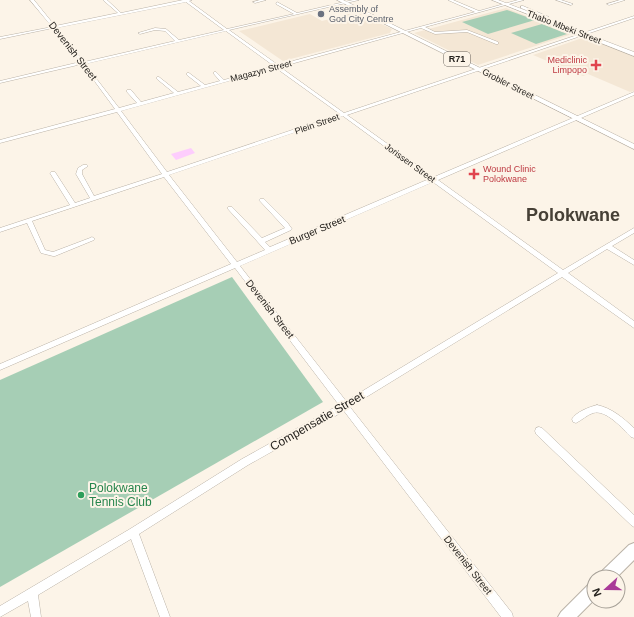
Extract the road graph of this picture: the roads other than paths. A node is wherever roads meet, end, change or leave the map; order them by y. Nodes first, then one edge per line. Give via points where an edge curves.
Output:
1 (32, 0) edge
2 (105, 0) edge
3 (188, 0) edge
4 (264, 0) edge
5 (357, 0) edge
6 (450, 0) edge
7 (494, 0) edge
8 (522, 0) edge
9 (558, 0) edge
10 (569, 0) edge
11 (623, 0) edge
12 (255, 2) dead end
13 (342, 2) edge
14 (575, 2) dead end
15 (277, 3) dead end
16 (505, 4) junction
17 (571, 4) dead end
18 (609, 4) dead end
19 (522, 7) dead end
20 (539, 10) dead end
21 (479, 12) junction
22 (530, 12) junction
23 (120, 14) junction
24 (297, 14) junction
25 (547, 17) dead end
26 (634, 18) edge
27 (54, 28) junction
28 (421, 28) junction
29 (226, 30) junction
30 (404, 32) junction
31 (140, 33) dead end
32 (583, 34) junction
33 (0, 38) edge
34 (178, 41) junction
35 (497, 43) dead end
36 (634, 54) edge
37 (83, 63) junction
38 (277, 67) junction
39 (478, 70) junction
40 (188, 74) dead end
41 (215, 74) dead end
42 (158, 78) dead end
43 (224, 81) junction
44 (0, 82) edge
45 (204, 86) junction
46 (129, 91) dead end
47 (634, 93) edge
48 (177, 94) junction
49 (140, 104) junction
50 (117, 110) junction
51 (343, 115) junction
52 (576, 118) junction
53 (0, 142) edge
54 (634, 147) edge
55 (85, 166) dead end
56 (53, 173) dead end
57 (166, 175) junction
58 (434, 180) junction
59 (93, 199) junction
60 (262, 200) dead end
61 (73, 205) junction
62 (230, 208) dead end
63 (29, 220) junction
64 (0, 230) edge
65 (634, 230) edge
66 (92, 239) dead end
67 (262, 241) junction
68 (607, 246) junction
69 (270, 251) junction
70 (634, 263) edge
71 (236, 265) junction
72 (563, 273) junction
73 (634, 325) edge
74 (0, 367) edge
75 (345, 406) junction
76 (576, 419) dead end
77 (539, 431) dead end
78 (634, 434) edge
79 (634, 522) edge
80 (133, 532) junction
81 (634, 550) edge
82 (614, 569) edge
83 (32, 593) junction
84 (586, 597) edge
85 (0, 612) edge
86 (36, 617) edge
87 (165, 617) edge
88 (508, 617) edge
89 (566, 617) edge

1 - 27 street, Devenish Street
2 - 23 street
3 - 23 street
3 - 29 street, Jorissen Street
4 - 12 street
5 - 13 street
6 - 21 street
7 - 16 main road, Thabo Mbeki Street
8 - 16 street, Magazyn Street
9 - 17 street
10 - 14 street
11 - 18 street
13 - 24 street
13 - 30 main road, Grobler Street / R71
15 - 24 street
16 - 21 street, Magazyn Street
16 - 22 main road, Thabo Mbeki Street
19 - 22 street
20 - 22 street
21 - 28 street, Magazyn Street
22 - 25 street
22 - 32 main road, Thabo Mbeki Street
23 - 27 street
24 - 29 street
26 - 32 street, Plein Street
27 - 33 street
27 - 37 street, Devenish Street
28 - 30 street, Magazyn Street
28 - 35 street via 435,33 467,31
29 - 34 street
29 - 38 street, Jorissen Street
30 - 38 street, Magazyn Street
30 - 39 main road, Grobler Street / R71
31 - 34 street via 166,30
32 - 36 main road, Thabo Mbeki Street
32 - 39 street, Plein Street
34 - 37 street
37 - 44 street
37 - 50 street, Devenish Street
38 - 43 street, Magazyn Street
38 - 51 street, Jorissen Street
39 - 51 street, Plein Street
39 - 52 main road, Grobler Street / R71
40 - 45 street
41 - 43 street
42 - 48 street
43 - 45 street, Magazyn Street
45 - 48 street, Magazyn Street
46 - 49 street
47 - 52 street, Burger Street
48 - 49 street, Magazyn Street
49 - 50 street, Magazyn Street
50 - 53 street, Magazyn Street
50 - 57 street, Devenish Street
51 - 57 street, Plein Street
51 - 58 street, Jorissen Street
52 - 54 main road, Grobler Street / R71
52 - 58 street, Burger Street
55 - 59 street via 80,169 79,174
56 - 61 street
57 - 59 street, Plein Street
57 - 71 street, Devenish Street
58 - 69 street, Burger Street
58 - 72 street, Jorissen Street
59 - 61 street, Plein Street
60 - 67 street via 289,229
61 - 63 street, Plein Street
62 - 67 street
63 - 64 street, Plein Street
63 - 66 street via 43,252 47,254
65 - 68 street, Compensatie Street
67 - 69 street
68 - 70 street
68 - 72 street, Compensatie Street
69 - 71 street, Burger Street
71 - 74 street, Burger Street
71 - 75 street, Devenish Street
72 - 73 street, Jorissen Street
72 - 75 street, Compensatie Street
75 - 80 street, Compensatie Street via 245,462
75 - 88 street, Devenish Street
76 - 78 street via 591,410 602,410 619,420
77 - 79 street
80 - 83 street, Compensatie Street
80 - 87 street
81 - 82 street
83 - 85 street, Compensatie Street
83 - 86 street
84 - 89 street

